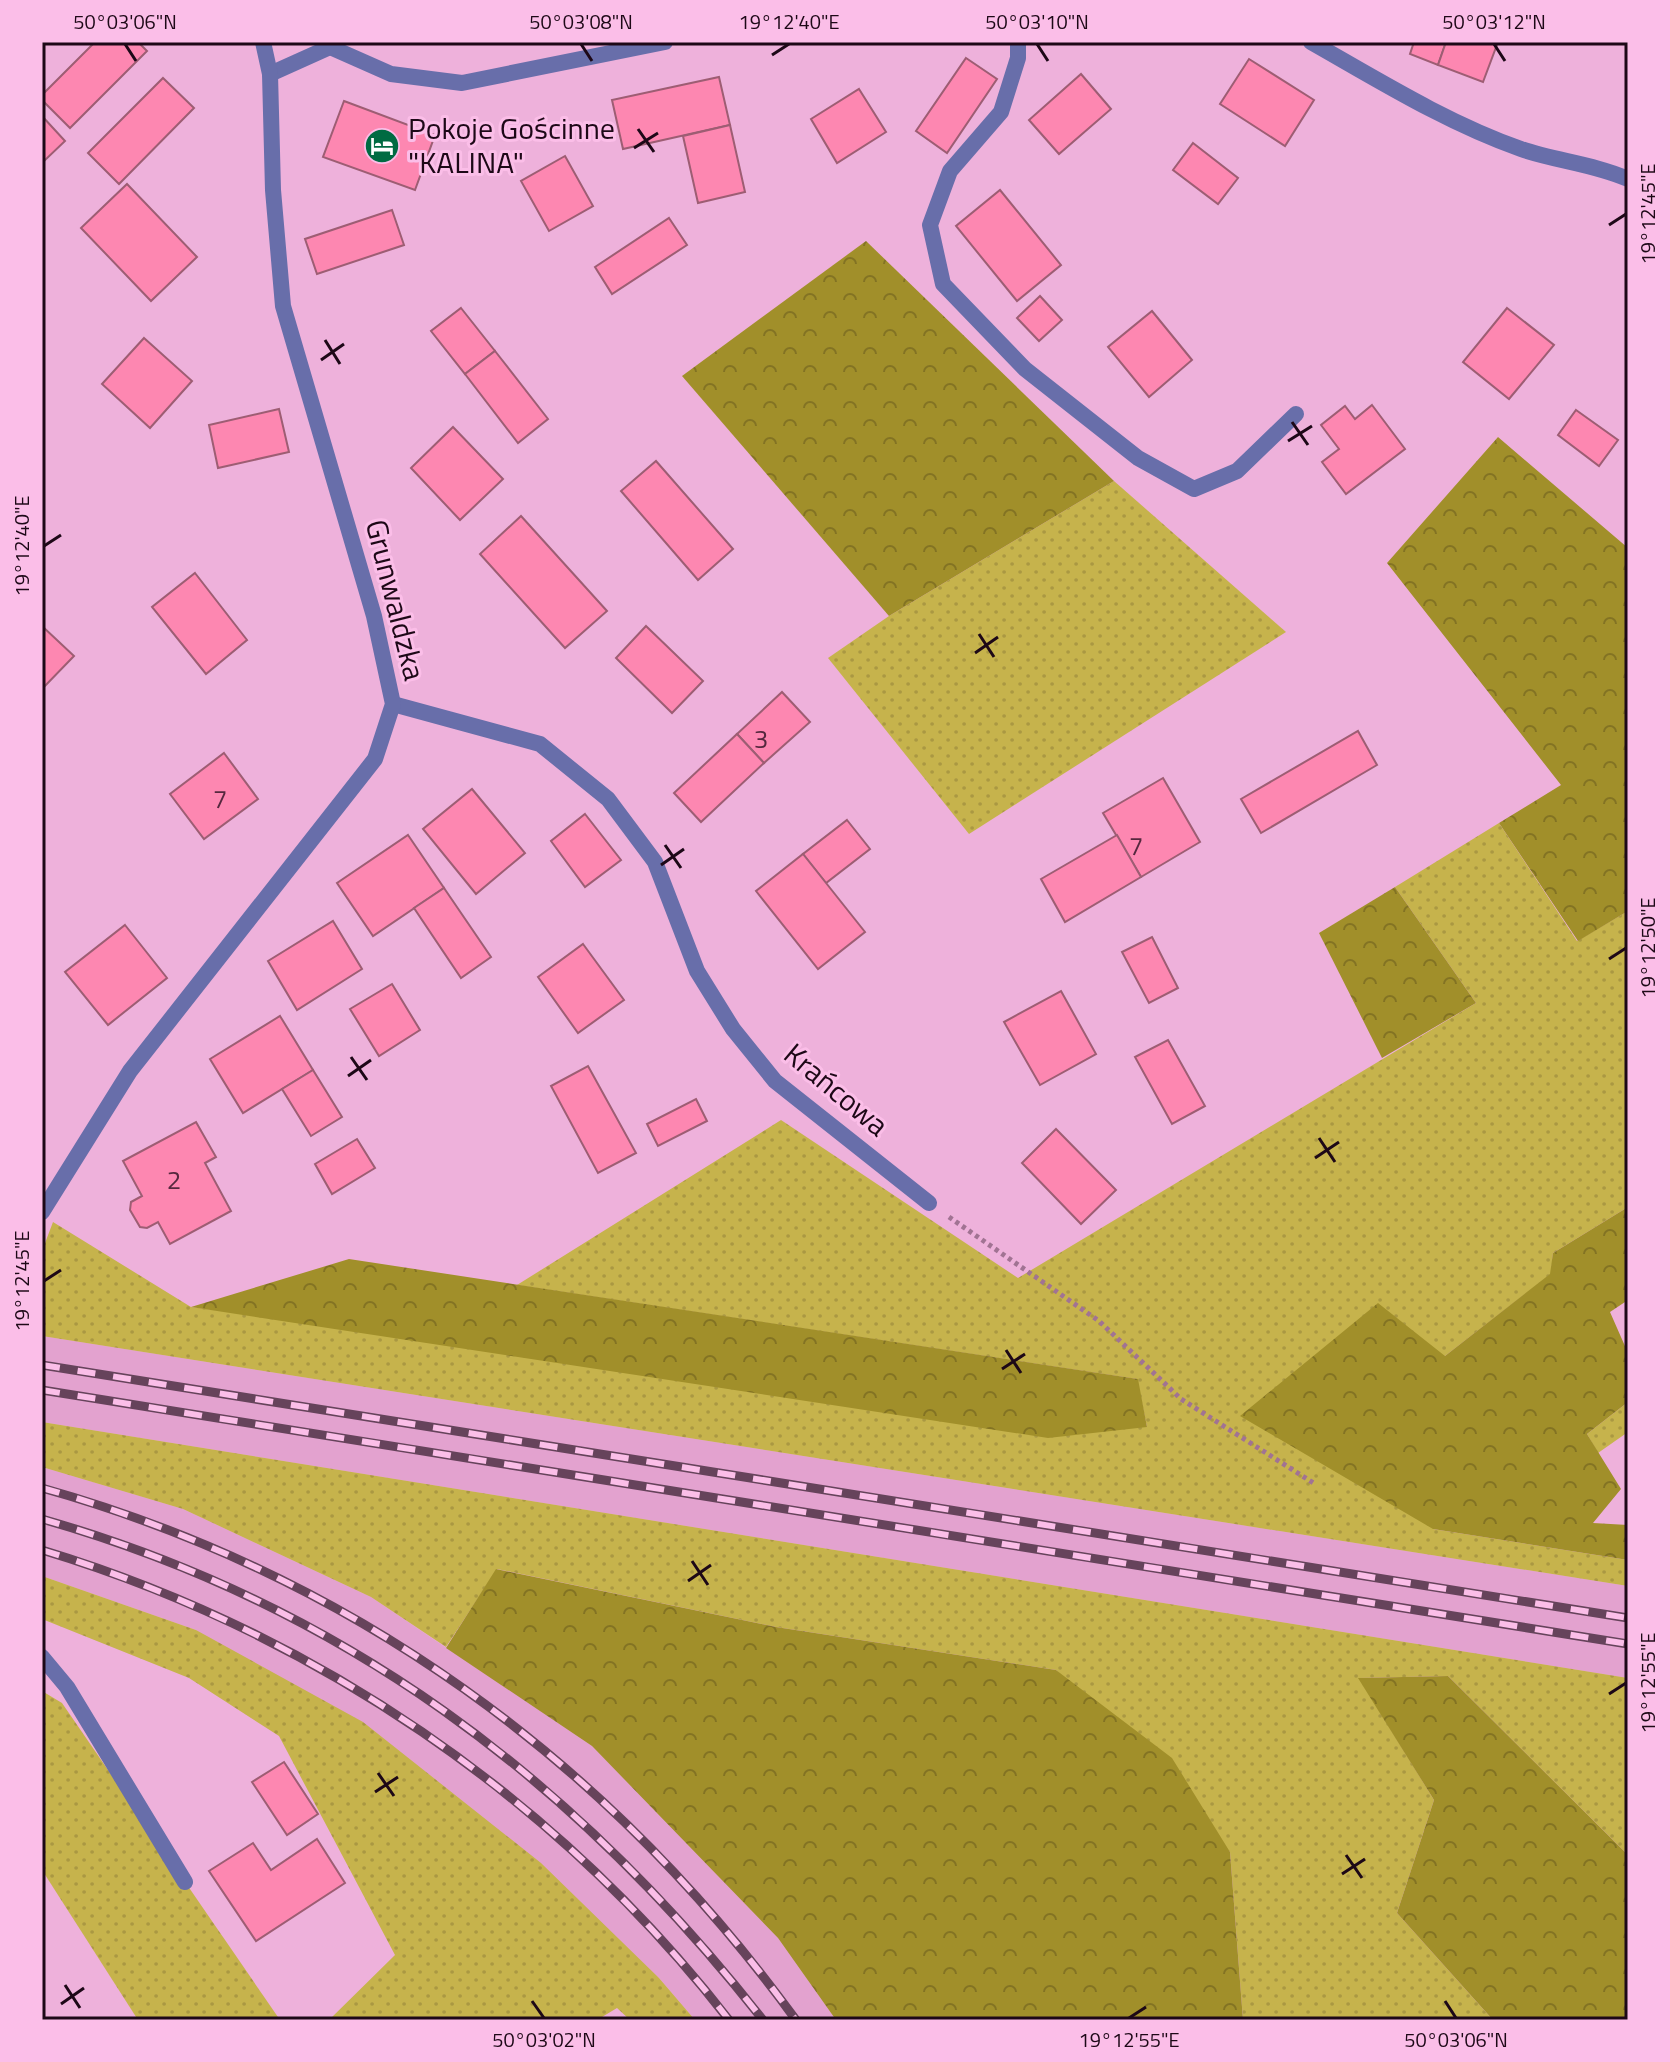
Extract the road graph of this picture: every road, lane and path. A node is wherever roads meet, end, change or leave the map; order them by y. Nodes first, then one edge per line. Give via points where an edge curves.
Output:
1 (263, 42) edge
2 (665, 42) edge
3 (1018, 42) edge
4 (1311, 42) edge
5 (332, 45) edge
6 (270, 74) junction
7 (1628, 179) edge
8 (1296, 414) dead end
9 (393, 704) junction
10 (929, 1203) joint
11 (42, 1212) edge
12 (1315, 1484) dead end
13 (42, 1657) edge
14 (185, 1882) dead end

1 - 6 street, Grunwaldzka
2 - 5 street via 462,83 391,74
3 - 8 street via 1001,112 950,171 930,225 943,284 1025,369 1138,458 1194,489 1237,471
4 - 7 street via 1418,102 1521,149
5 - 6 street
6 - 9 street, Grunwaldzka via 283,306 374,616
9 - 10 street, Krańcowa via 540,744 608,799 655,862 697,971 733,1029 775,1081
9 - 11 street, Grunwaldzka via 375,759 130,1071
10 - 12 path via 1099,1321 1181,1399
13 - 14 street via 67,1687

